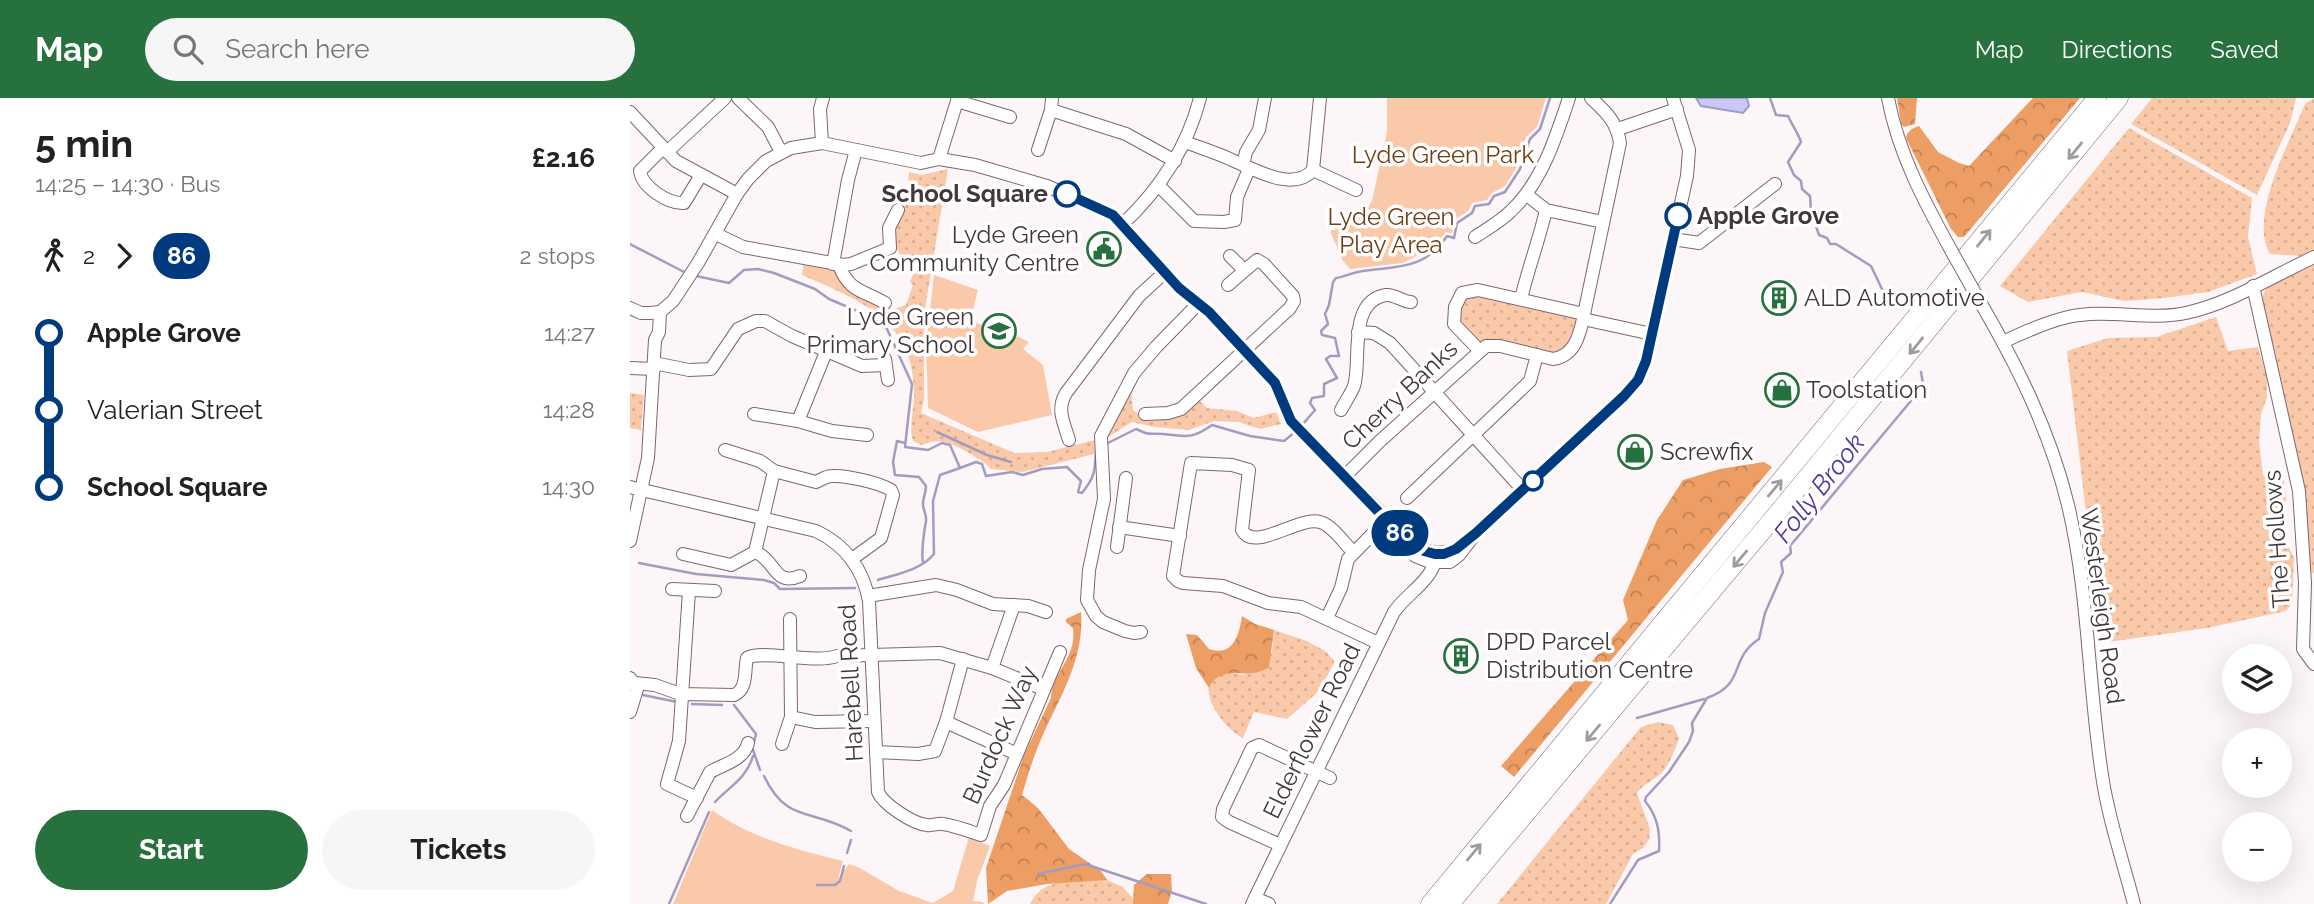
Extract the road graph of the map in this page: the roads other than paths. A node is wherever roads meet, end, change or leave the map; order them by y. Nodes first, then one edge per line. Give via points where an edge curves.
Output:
1 (725, 98) edge
2 (737, 98) edge
3 (823, 98) edge
4 (1200, 98) edge
5 (1265, 98) edge
6 (1320, 98) edge
7 (1569, 98) edge
8 (1591, 98) edge
9 (1888, 98) edge
10 (2097, 98) edge
11 (2119, 98) edge
12 (957, 100) edge
13 (1675, 103) edge
14 (1051, 104) edge
15 (630, 112) edge
16 (1010, 117) dead end
17 (1618, 129) junction
18 (1185, 142) junction
19 (822, 143) junction
20 (665, 150) junction
21 (856, 150) junction
22 (1038, 150) dead end
23 (781, 152) junction
24 (939, 159) junction
25 (1175, 161) junction
26 (1246, 167) junction
27 (1313, 170) junction
28 (701, 175) junction
29 (1754, 182) dead end
30 (1775, 184) dead end
31 (1159, 186) junction
32 (1356, 190) dead end
33 (737, 194) junction
34 (1762, 194) junction
35 (1527, 195) junction
36 (898, 210) dead end
37 (1546, 210) junction
38 (1603, 222) junction
39 (1122, 225) junction
40 (716, 233) junction
41 (1475, 237) dead end
42 (1673, 239) junction
43 (1230, 256) dead end
44 (2314, 257) edge
45 (836, 264) junction
46 (1244, 270) junction
47 (1165, 272) junction
48 (1228, 285) dead end
49 (2253, 286) junction
50 (1521, 299) junction
51 (1412, 302) dead end
52 (885, 303) dead end
53 (1199, 303) junction
54 (630, 308) edge
55 (655, 313) junction
56 (1584, 316) junction
57 (1358, 332) junction
58 (1652, 334) junction
59 (2003, 342) junction
60 (1244, 350) junction
61 (1479, 350) junction
62 (826, 352) junction
63 (1537, 355) junction
64 (654, 366) junction
65 (630, 368) edge
66 (888, 380) dead end
67 (1434, 392) junction
68 (1340, 410) dead end
69 (754, 414) dead end
70 (1145, 414) dead end
71 (798, 421) junction
72 (867, 435) dead end
73 (1473, 436) junction
74 (1069, 440) dead end
75 (725, 450) dead end
76 (774, 471) junction
77 (1345, 476) junction
78 (1126, 478) dead end
79 (636, 489) edge
80 (1523, 489) junction
81 (1407, 498) dead end
82 (762, 517) junction
83 (1387, 519) junction
84 (1119, 527) junction
85 (1180, 536) junction
86 (630, 541) edge
87 (1117, 547) dead end
88 (755, 552) junction
89 (1353, 552) junction
90 (683, 554) dead end
91 (1431, 558) junction
92 (852, 559) junction
93 (800, 576) dead end
94 (673, 589) dead end
95 (689, 591) junction
96 (715, 591) dead end
97 (868, 596) junction
98 (1014, 605) junction
99 (1046, 612) dead end
100 (1326, 618) junction
101 (790, 619) dead end
102 (1141, 632) dead end
103 (1378, 643) junction
104 (1060, 652) dead end
105 (872, 656) junction
106 (789, 659) junction
107 (963, 659) junction
108 (2314, 664) edge
109 (992, 668) junction
110 (632, 680) edge
111 (1043, 689) junction
112 (684, 694) junction
113 (630, 712) edge
114 (792, 717) junction
115 (874, 721) junction
116 (946, 722) junction
117 (748, 743) dead end
118 (782, 744) dead end
119 (876, 752) junction
120 (1017, 754) junction
121 (1316, 772) junction
122 (1330, 778) dead end
123 (696, 798) junction
124 (687, 816) dead end
125 (981, 835) joint
126 (1280, 845) junction
127 (1253, 901) edge
128 (1269, 904) edge
129 (1430, 904) edge
130 (1450, 904) edge
131 (2134, 904) edge

1 - 20 street
2 - 23 street via 768,127
3 - 19 street
4 - 18 street
5 - 26 street via 1259,130 1246,152
6 - 27 street
7 - 35 street
8 - 17 street
9 - 59 street, Westerleigh Road, bridge via 1897,138 1928,207
129 -> 10 highway
11 -> 130 highway
12 - 16 street
12 - 24 street
13 - 17 street
13 - 42 street via 1689,162
14 - 22 street
14 - 25 street via 1125,134
15 - 20 street
17 - 38 street, Cherry Banks via 1619,150
18 - 25 street
18 - 26 street
19 - 21 street
19 - 23 street
20 - 28 street
20 - 28 street via 640,171 656,192 684,203
21 - 24 street via 920,163
21 - 45 street
23 - 33 street
24 - 39 street via 1047,186 1104,210
25 - 31 street
26 - 27 street via 1293,180 1307,177
26 - 31 street via 1235,220 1194,221
27 - 32 street
28 - 33 street
29 - 34 street
30 - 34 street
31 - 39 street
33 - 40 street
34 - 42 street via 1699,243
35 - 37 street
35 - 41 street via 1510,214
36 - 45 street via 889,228 894,251
37 - 38 street
37 - 50 street
38 - 56 street, Cherry Banks
39 - 47 street
40 - 45 street via 743,247
40 - 55 street via 673,301
42 - 58 street
43 - 46 street
44 - 49 street
45 - 52 street via 854,288
46 - 48 street
46 - 60 street via 1257,260 1261,262 1294,301
47 - 53 street
47 - 74 street via 1139,296 1061,401
49 - 59 street via 2214,306 2184,313 2070,316
49 - 108 street, The Hollows via 2299,491 2305,583 2303,649
50 - 56 street
50 - 61 street via 1478,290 1462,293 1454,324
51 - 57 street via 1388,295 1376,299 1362,316
53 - 60 street
53 - 102 street via 1134,373 1103,430 1104,499 1087,600 1103,622
54 - 55 street
55 - 64 street via 651,332
56 - 58 street
56 - 63 street, Cherry Banks via 1570,352 1553,359
57 - 67 street via 1383,337
57 - 68 street via 1354,386
58 - 80 street via 1638,380
59 - 131 street, Westerleigh Road via 2041,421 2067,503 2079,562 2103,784
60 - 70 street via 1181,409
60 - 77 street via 1280,391 1291,421
61 - 63 street, Cherry Banks via 1492,345
61 - 67 street, Cherry Banks
62 - 64 street via 772,324 756,321 738,329 711,369
62 - 66 street via 862,366 885,362
62 - 71 street
63 - 73 street via 1530,381
64 - 65 street
64 - 79 street via 648,458
67 - 73 street
67 - 77 street, Cherry Banks
69 - 71 street
71 - 72 street
73 - 80 street
73 - 81 street
75 - 76 street via 760,461
76 - 82 street
76 - 92 street via 816,482 829,475 891,490 881,538
77 - 83 street
78 - 84 street
79 - 82 street, Harebell Road
79 - 86 street
80 - 91 street via 1456,549
82 - 88 street
82 - 92 street, Harebell Road via 816,531 832,539
83 - 89 street
83 - 91 street via 1411,551
84 - 85 street
84 - 87 street
85 - 89 street via 1191,463 1232,465 1249,470 1242,530 1248,538 1256,540 1317,521
85 - 100 street via 1173,576 1178,581 1223,586
88 - 90 street via 731,565
88 - 93 street via 784,578
89 - 100 street
91 - 103 street, Elderflower Road via 1422,583 1399,604
92 - 97 street, Harebell Road
94 - 95 street
95 - 96 street
95 - 112 street
97 - 98 street via 936,585 993,604
97 - 105 street, Harebell Road
98 - 99 street
98 - 109 street
100 - 103 street
101 - 106 street
103 - 121 street, Elderflower Road
104 - 111 street, Burdock Way
105 - 106 street
105 - 107 street via 940,653
105 - 115 street, Harebell Road
106 - 112 street via 750,656 743,687 734,695
106 - 114 street
107 - 109 street
107 - 116 street
109 - 111 street
110 - 112 street
110 - 113 street via 636,695
111 - 120 street, Burdock Way
112 - 123 street via 679,741 667,784
114 - 115 street via 815,722
114 - 118 street
115 - 119 street, Harebell Road
116 - 119 street via 932,752
116 - 120 street
117 - 123 street via 746,751 710,772
119 - 125 street, Harebell Road via 881,799 918,823 940,823
120 - 125 street, Burdock Way via 990,806
121 - 122 street
121 - 126 street, Elderflower Road
121 - 126 street via 1259,745 1252,748 1222,817
123 - 124 street
126 - 127 street, Elderflower Road
127 - 128 street

